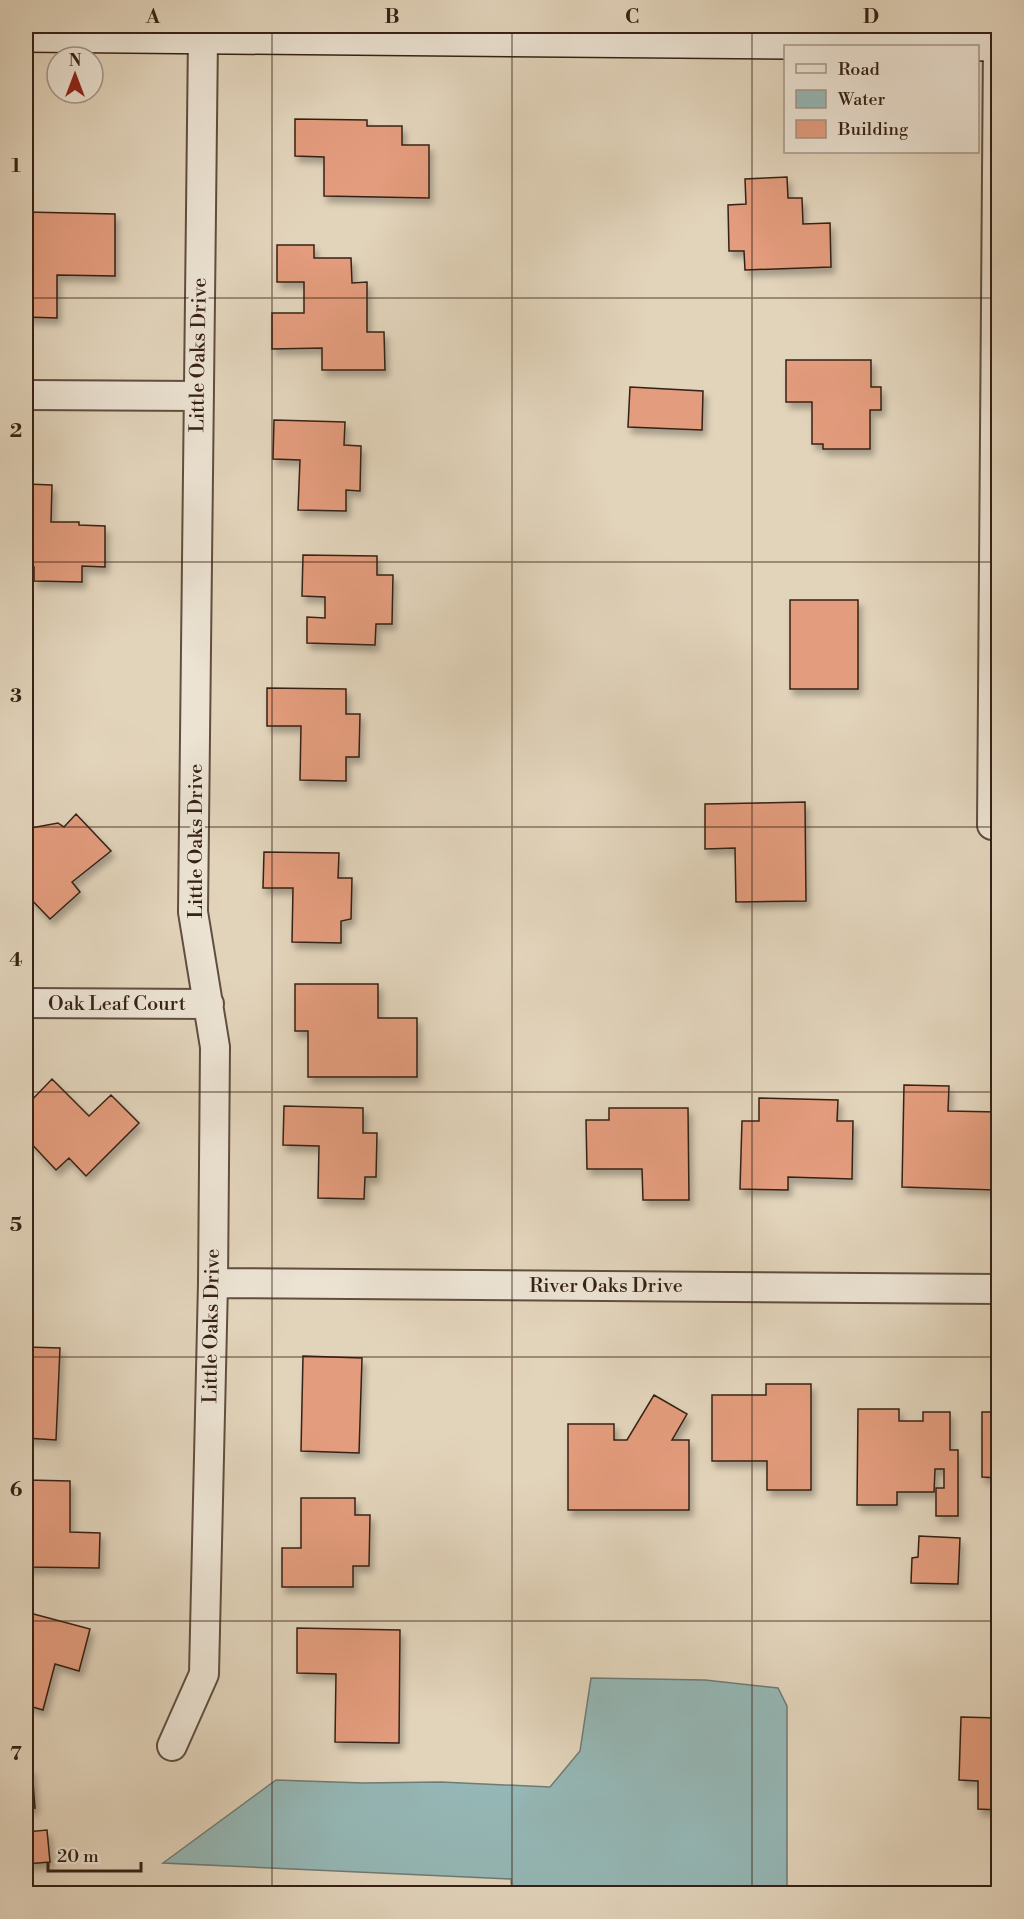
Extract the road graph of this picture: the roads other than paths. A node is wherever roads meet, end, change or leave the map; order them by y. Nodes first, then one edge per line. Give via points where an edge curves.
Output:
1 (566, 32) edge
2 (26, 35) edge
3 (202, 36) junction
4 (998, 44) edge
5 (26, 395) edge
6 (199, 396) junction
7 (992, 825) dead end
8 (26, 1003) edge
9 (208, 1004) junction
10 (213, 1283) junction
11 (999, 1289) edge
12 (172, 1746) dead end

1 - 3 street
1 - 4 street
2 - 3 street
3 - 6 street, Little Oaks Drive
4 - 7 street
5 - 6 street
6 - 9 street, Little Oaks Drive via 193,912
8 - 9 street, Oak Leaf Court
9 - 10 street, Little Oaks Drive via 215,1047
10 - 11 street, River Oaks Drive
10 - 12 street, Little Oaks Drive via 204,1674

